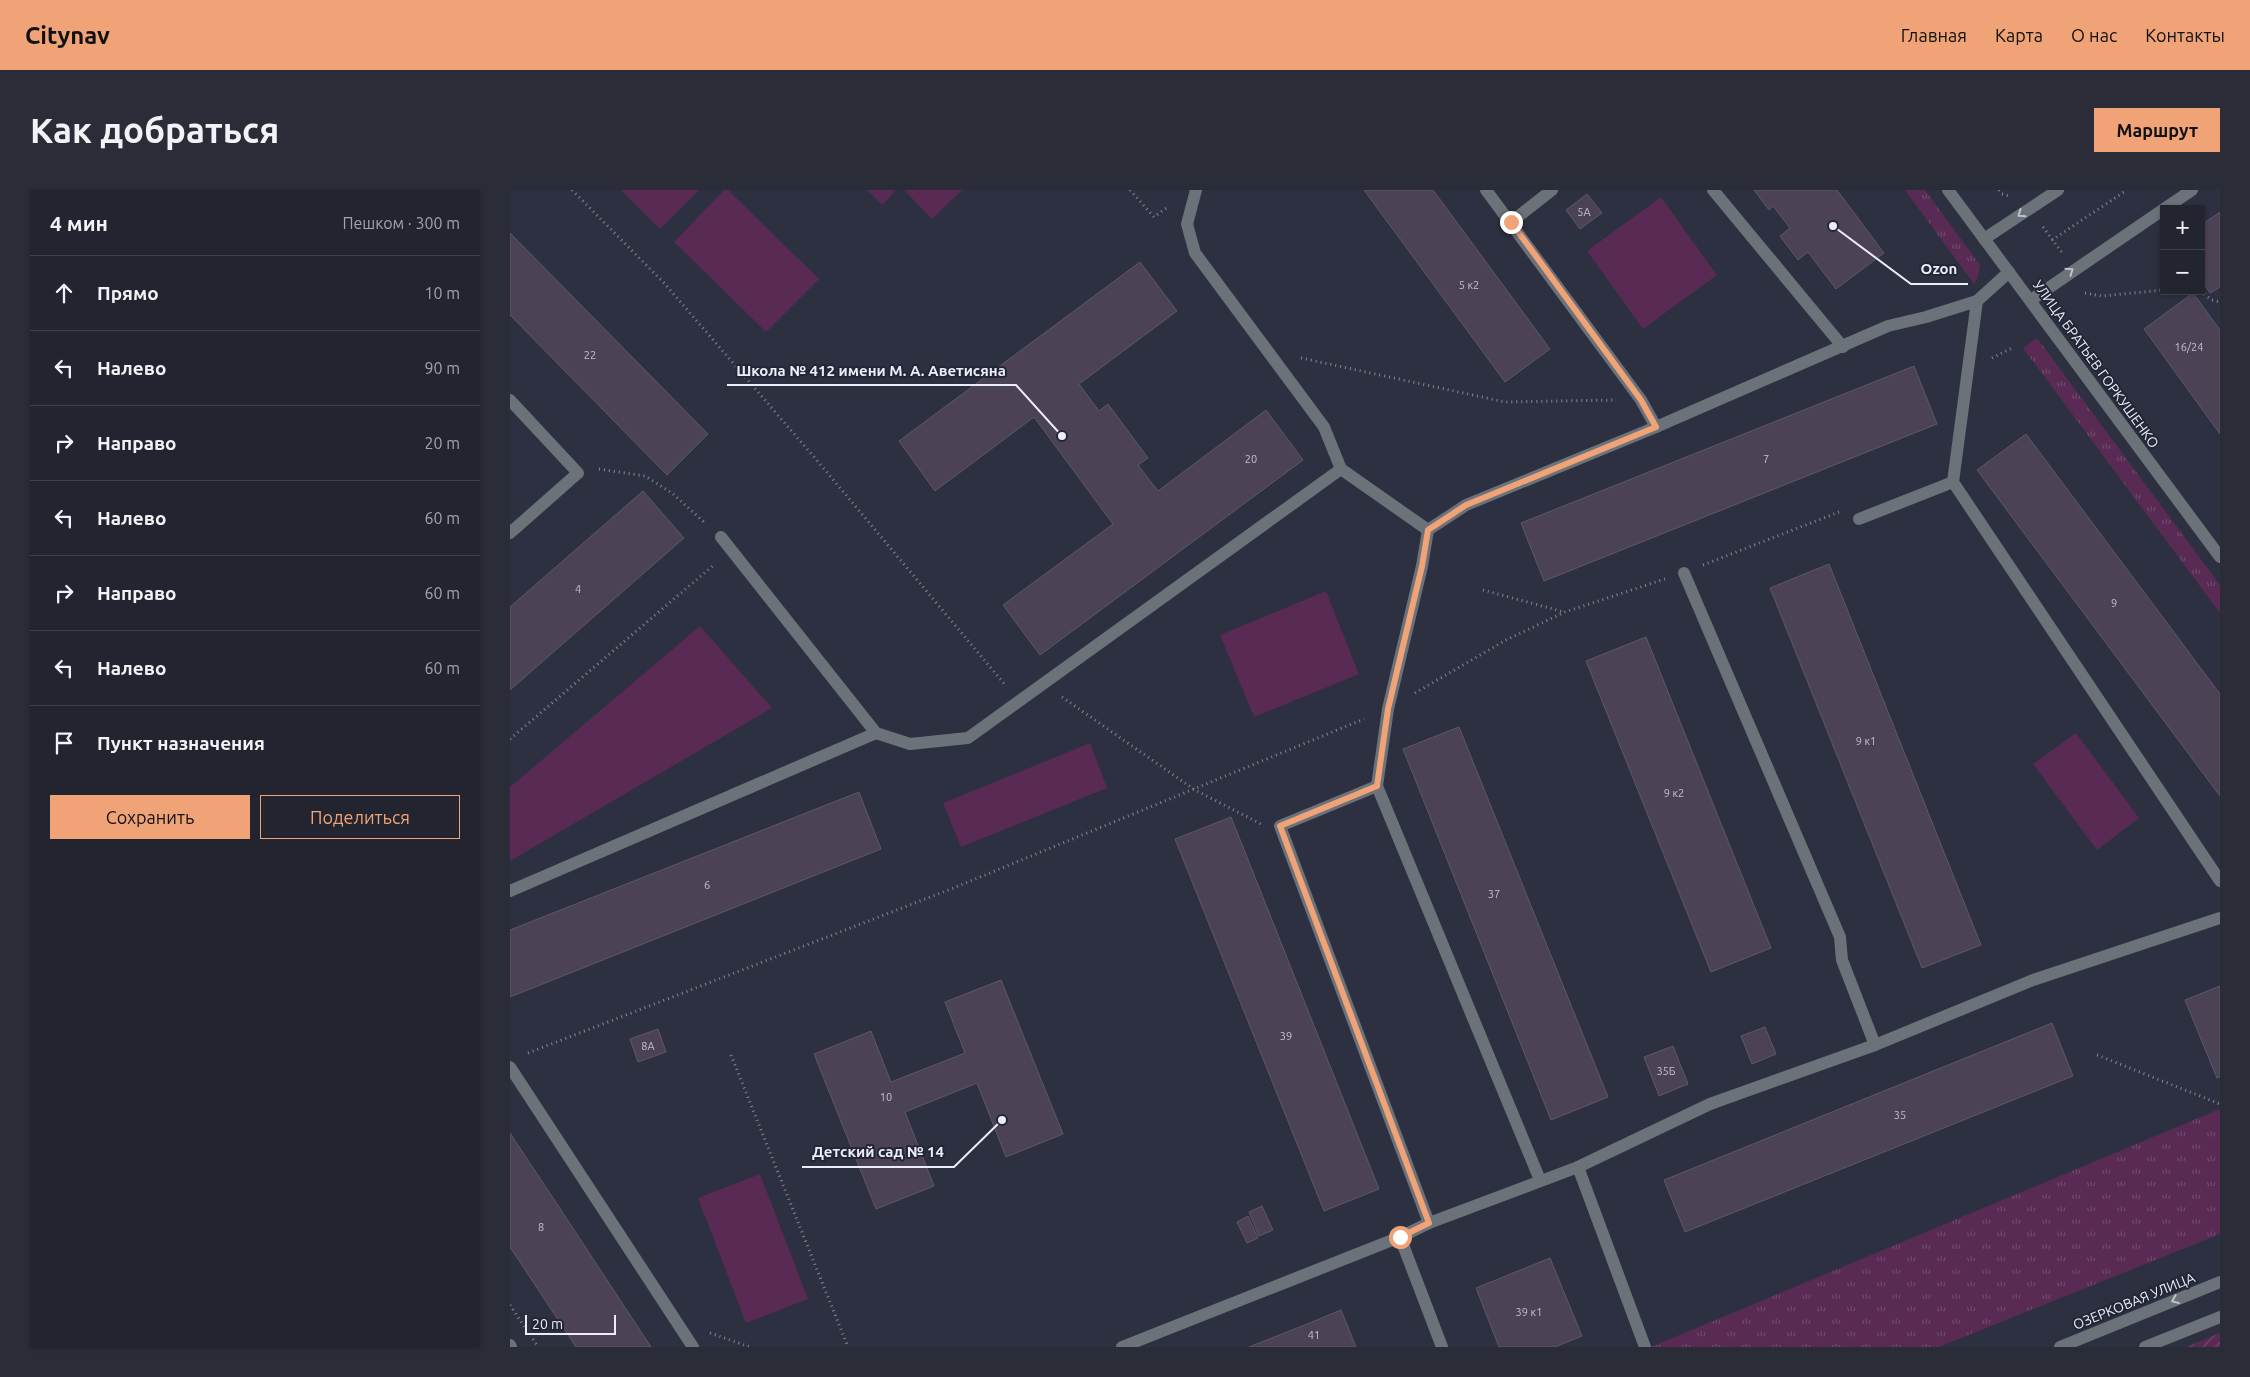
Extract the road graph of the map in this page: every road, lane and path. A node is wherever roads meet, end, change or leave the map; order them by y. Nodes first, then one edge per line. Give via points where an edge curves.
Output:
1 (572, 190) edge
2 (1130, 190) edge
3 (1196, 190) edge
4 (1486, 190) edge
5 (1552, 190) edge
6 (1713, 190) edge
7 (1948, 190) edge
8 (2058, 190) edge
9 (2127, 190) edge
10 (2192, 190) edge
11 (2170, 205) edge
12 (2160, 212) edge
13 (1154, 217) dead end
14 (1511, 222) junction
15 (2042, 225) dead end
16 (1984, 239) junction
17 (2052, 240) junction
18 (2067, 260) dead end
19 (2009, 272) junction
20 (2160, 290) edge
21 (2085, 293) dead end
22 (2205, 295) edge
23 (2031, 300) junction
24 (1977, 301) junction
25 (2220, 302) edge
26 (1843, 347) junction
27 (1266, 350) junction
28 (510, 400) edge
29 (1641, 400) junction
30 (1656, 427) junction
31 (1341, 469) junction
32 (578, 473) junction
33 (1954, 482) junction
34 (1859, 519) joint
35 (1428, 530) junction
36 (510, 533) edge
37 (721, 537) joint
38 (731, 550) junction
39 (2220, 557) edge
40 (1684, 573) junction
41 (1483, 590) dead end
42 (1565, 612) junction
43 (1032, 693) junction
44 (1388, 709) junction
45 (876, 733) junction
46 (510, 739) edge
47 (1377, 786) junction
48 (1195, 790) junction
49 (1280, 826) junction
50 (2220, 881) edge
51 (510, 891) edge
52 (2220, 918) edge
53 (1875, 1045) junction
54 (731, 1055) dead end
55 (2097, 1055) dead end
56 (519, 1057) dead end
57 (510, 1067) edge
58 (2220, 1104) edge
59 (1578, 1167) junction
60 (1540, 1180) junction
61 (1429, 1223) junction
62 (1400, 1237) junction
63 (2220, 1282) edge
64 (2220, 1317) edge
65 (708, 1332) dead end
66 (693, 1347) edge
67 (750, 1347) edge
68 (848, 1347) edge
69 (1122, 1347) edge
70 (1442, 1347) edge
71 (1645, 1347) edge
72 (2060, 1347) edge
73 (2145, 1347) edge

1 - 43 path via 665,284 1004,684 1008,688
2 - 13 path
3 - 27 street via 1187,224 1195,253
4 - 14 street
5 - 14 street
6 - 26 street
7 - 16 street, УЛИЦА БРАТЬЕВ ГОРКУШЕНКО
8 -> 16 street
9 - 17 path
10 - 11 street
23 -> 12 street
14 - 29 street
15 - 17 path
16 - 19 street, УЛИЦА БРАТЬЕВ ГОРКУШЕНКО
17 - 18 path
19 - 23 street, УЛИЦА БРАТЬЕВ ГОРКУШЕНКО
19 - 24 street
20 - 21 path via 2102,296
22 - 25 path
23 - 39 street, УЛИЦА БРАТЬЕВ ГОРКУШЕНКО
24 - 26 street via 1888,326
24 - 33 street
26 - 30 street
27 - 29 path via 1505,402
27 - 31 street via 1324,427
28 - 32 street
29 - 30 street
30 - 35 street via 1466,505
31 - 35 street
31 - 43 street
32 - 36 street
32 - 37 path via 603,468 645,476 672,493
33 - 34 street
33 - 50 street
34 - 40 path via 1838,512
35 - 44 street
37 - 38 street
38 - 45 street
38 - 46 path
40 - 42 path
40 - 53 street via 1840,937 1842,960
41 - 42 path
42 - 44 path via 1506,640
43 - 45 street via 968,738 910,744
43 - 48 path via 1055,693
44 - 47 street
44 - 48 path
45 - 51 street
47 - 49 street
47 - 60 street
48 - 49 path via 1258,823
48 - 56 path via 951,890
49 - 61 street
52 - 53 street via 2034,980
53 - 59 street via 1710,1104
54 - 68 path
55 - 58 path
57 - 66 street
59 - 60 street
59 - 71 street
60 - 61 street
61 - 62 street
62 - 69 street
62 - 70 street
63 -> 72 street, ОЗЕРКОВАЯ УЛИЦА
64 - 73 street
65 - 67 path

